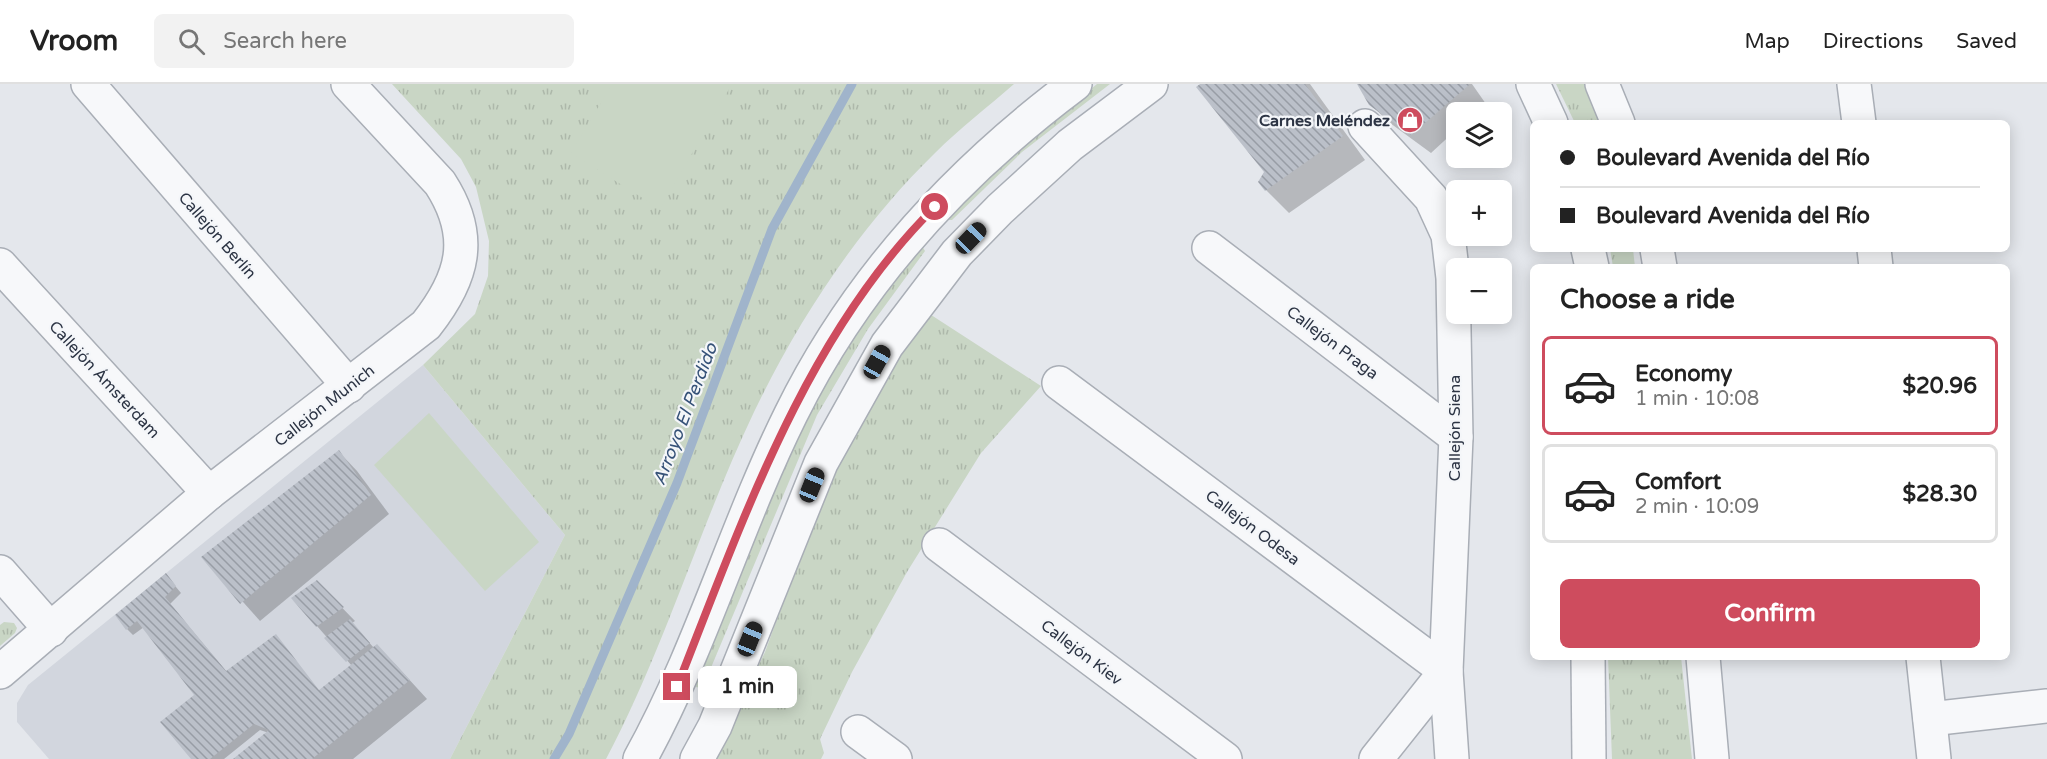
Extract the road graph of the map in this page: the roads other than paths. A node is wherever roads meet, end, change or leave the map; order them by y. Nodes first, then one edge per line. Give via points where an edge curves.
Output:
1 (88, 84) edge
2 (348, 84) edge
3 (1075, 84) edge
4 (1151, 84) edge
5 (1533, 84) edge
6 (1602, 84) edge
7 (1854, 84) edge
8 (1550, 120) edge
9 (1617, 120) edge
10 (1859, 120) edge
11 (1365, 126) dead end
12 (919, 223) junction
13 (1209, 248) dead end
14 (957, 253) junction
15 (0, 265) edge
16 (1059, 382) dead end
17 (349, 386) junction
18 (1456, 436) junction
19 (209, 493) junction
20 (939, 545) dead end
21 (6, 589) edge
22 (51, 630) junction
23 (1588, 660) edge
24 (1703, 660) edge
25 (1923, 660) edge
26 (1446, 671) junction
27 (0, 672) edge
28 (2047, 706) edge
29 (669, 707) junction
30 (1930, 719) junction
31 (715, 726) junction
32 (858, 732) dead end
33 (640, 759) edge
34 (697, 759) edge
35 (895, 759) edge
36 (1225, 759) edge
37 (1376, 759) edge
38 (1452, 759) edge
39 (1589, 759) edge
40 (1712, 759) edge
41 (1934, 759) edge

1 - 17 street, Callejón Berlín
2 - 17 street, Callejón Munich via 440,183 452,201 462,250 446,300 426,325
3 - 12 street via 984,158
4 - 14 street via 1070,145
5 - 8 street
6 - 9 street
7 - 10 street
11 - 18 street, Callejón Siena via 1431,198 1448,235 1453,278
12 - 14 street
12 - 29 street via 848,313 791,414
13 - 18 street, Callejón Praga
14 - 31 street via 887,345 821,463
15 - 19 street, Callejón Ámsterdam
16 - 26 street, Callejón Odesa
17 - 19 street, Callejón Munich
18 - 26 street, Callejón Siena
19 - 22 street, Callejón Munich
20 - 36 street, Callejón Kiev
21 - 22 street
22 - 27 street, Callejón Munich
23 - 39 street
24 - 40 street
25 - 30 street
26 - 37 street
26 - 38 street, Callejón Siena
28 - 30 street
29 - 31 street
29 - 33 street
30 - 41 street
31 - 34 street
32 - 35 street

